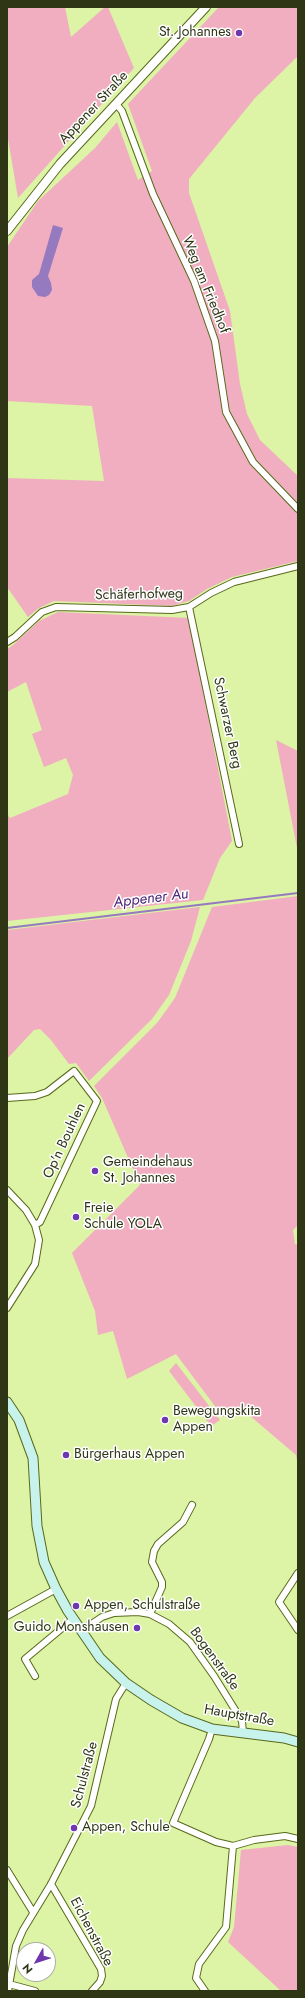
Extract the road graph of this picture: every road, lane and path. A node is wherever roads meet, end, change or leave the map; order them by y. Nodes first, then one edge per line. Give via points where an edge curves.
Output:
1 (206, 7) edge
2 (116, 104) junction
3 (7, 231) edge
4 (298, 509) edge
5 (298, 566) edge
6 (190, 607) junction
7 (7, 642) edge
8 (240, 844) dead end
9 (7, 1098) edge
10 (7, 1190) edge
11 (35, 1225) junction
12 (7, 1308) edge
13 (7, 1402) edge
14 (192, 1505) dead end
15 (298, 1573) edge
16 (56, 1589) junction
17 (150, 1614) junction
18 (7, 1616) edge
19 (73, 1619) junction
20 (81, 1630) junction
21 (298, 1630) edge
22 (36, 1676) dead end
23 (126, 1683) junction
24 (212, 1729) junction
25 (243, 1733) junction
26 (298, 1742) edge
27 (298, 1838) edge
28 (233, 1846) junction
29 (7, 1870) edge
30 (51, 1884) junction
31 (33, 1912) junction
32 (9, 1984) junction
33 (8, 1991) edge
34 (35, 1991) edge
35 (92, 1991) edge
36 (205, 1991) edge

1 - 2 street, Appener Straße
2 - 3 street, Appener Straße via 38,189
2 - 4 street, Weg am Friedhof via 122,111 153,194 196,287 215,341 226,412 253,462
5 - 6 street, Schäferhofweg via 234,582
6 - 7 street, Schäferhofweg via 172,610 56,607 42,612
6 - 8 street, Schwarzer Berg
9 - 11 street, Op'n Bouhlen via 35,1096 47,1092 74,1071 97,1101 40,1222
10 - 11 street via 26,1210
11 - 12 street via 38,1240 35,1264
13 - 16 main road, Hauptstraße via 19,1420 33,1458 38,1536 44,1562
14 - 17 street via 183,1522 158,1544 154,1551 152,1562 162,1582 162,1588
15 - 21 street via 279,1602
16 - 18 street
16 - 19 main road, Hauptstraße
17 - 20 street, Bogenstraße via 131,1612 108,1615
17 - 25 street, Bogenstraße via 169,1624 190,1642 242,1721
19 - 20 main road, Hauptstraße
19 - 22 street via 25,1659
20 - 23 main road, Hauptstraße via 100,1658
23 - 24 main road, Hauptstraße via 170,1712
23 - 30 street, Schulstraße via 116,1699 91,1806
24 - 25 main road, Hauptstraße
24 - 28 street via 173,1823 216,1842
25 - 26 main road, Hauptstraße
27 - 28 street via 285,1836
28 - 36 street via 226,1927 199,1964 196,1978
29 - 31 street
30 - 31 street, Schulstraße
30 - 35 street, Eichenstraße via 101,1969 100,1982
31 - 32 street, Schulstraße via 16,1946
32 - 33 street, Schulstraße
32 - 34 street

